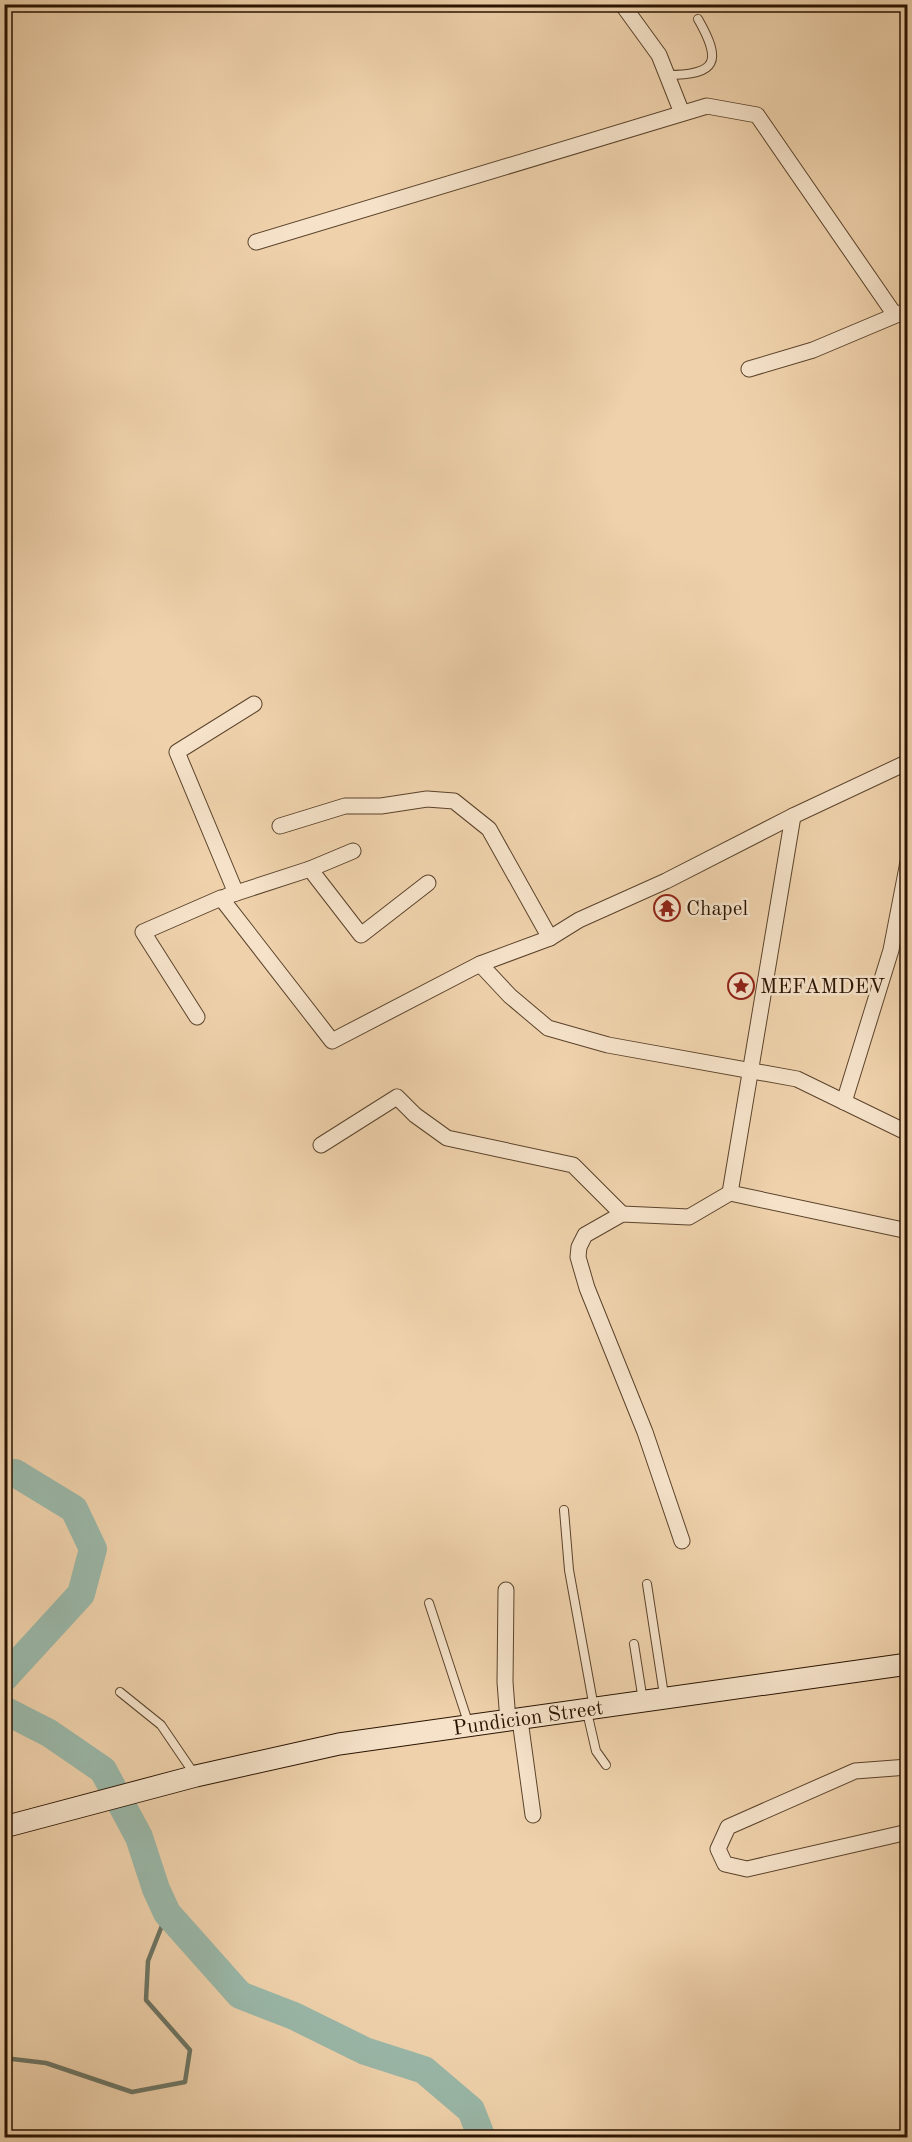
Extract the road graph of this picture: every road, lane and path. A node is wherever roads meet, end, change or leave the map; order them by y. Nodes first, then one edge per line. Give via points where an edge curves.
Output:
1 (622, 4) edge
2 (698, 19) dead end
3 (667, 75) junction
4 (682, 113) junction
5 (256, 242) dead end
6 (901, 313) edge
7 (749, 369) dead end
8 (254, 704) dead end
9 (908, 762) edge
10 (793, 816) junction
11 (280, 826) dead end
12 (353, 851) dead end
13 (908, 862) edge
14 (310, 869) junction
15 (428, 883) dead end
16 (236, 893) junction
17 (221, 898) junction
18 (550, 938) junction
19 (480, 964) junction
20 (197, 1017) dead end
21 (751, 1069) junction
22 (844, 1102) junction
23 (908, 1133) edge
24 (321, 1145) dead end
25 (730, 1192) junction
26 (622, 1214) junction
27 (908, 1231) edge
28 (564, 1510) dead end
29 (682, 1541) dead end
30 (647, 1584) dead end
31 (506, 1590) dead end
32 (429, 1604) dead end
33 (634, 1644) dead end
34 (908, 1665) edge
35 (120, 1692) dead end
36 (665, 1700) junction
37 (643, 1703) junction
38 (590, 1710) junction
39 (514, 1721) junction
40 (469, 1727) junction
41 (606, 1765) dead end
42 (908, 1767) edge
43 (196, 1776) junction
44 (533, 1815) dead end
45 (4, 1827) edge
46 (908, 1832) edge

1 - 3 street via 659,55
2 - 3 lane via 712,44 713,56 700,72
3 - 4 street
4 - 5 street
4 - 6 street via 707,106 757,115
6 - 7 street via 813,350
8 - 16 street via 177,752
9 - 10 street
10 - 18 street via 579,920
10 - 21 street
11 - 18 street via 345,806 381,806 428,799 454,801 489,829
12 - 14 street
13 - 22 street via 891,950
14 - 15 street via 361,935
14 - 16 street
16 - 17 street
17 - 19 street via 332,1041
17 - 20 street via 143,932
18 - 19 street
19 - 21 street via 548,1028 608,1045
21 - 22 street via 798,1079
21 - 25 street
22 - 23 street
24 - 26 street via 397,1097 447,1138 573,1165
25 - 26 street via 689,1217
25 - 27 street
26 - 29 street via 585,1235 578,1257
28 - 38 lane
30 - 36 lane
31 - 39 street via 505,1682
32 - 40 lane
33 - 37 lane
34 - 36 main road, Pundicion Street
35 - 43 lane via 161,1725
36 - 37 main road, Pundicion Street
37 - 38 main road, Pundicion Street
38 - 39 main road, Pundicion Street
38 - 41 lane via 596,1751
39 - 40 main road, Pundicion Street
39 - 44 street
40 - 43 main road, Pundicion Street via 339,1744
42 - 46 street via 855,1771 834,1780 728,1827 718,1849 725,1864 747,1869
43 - 45 main road, Pundicion Street

